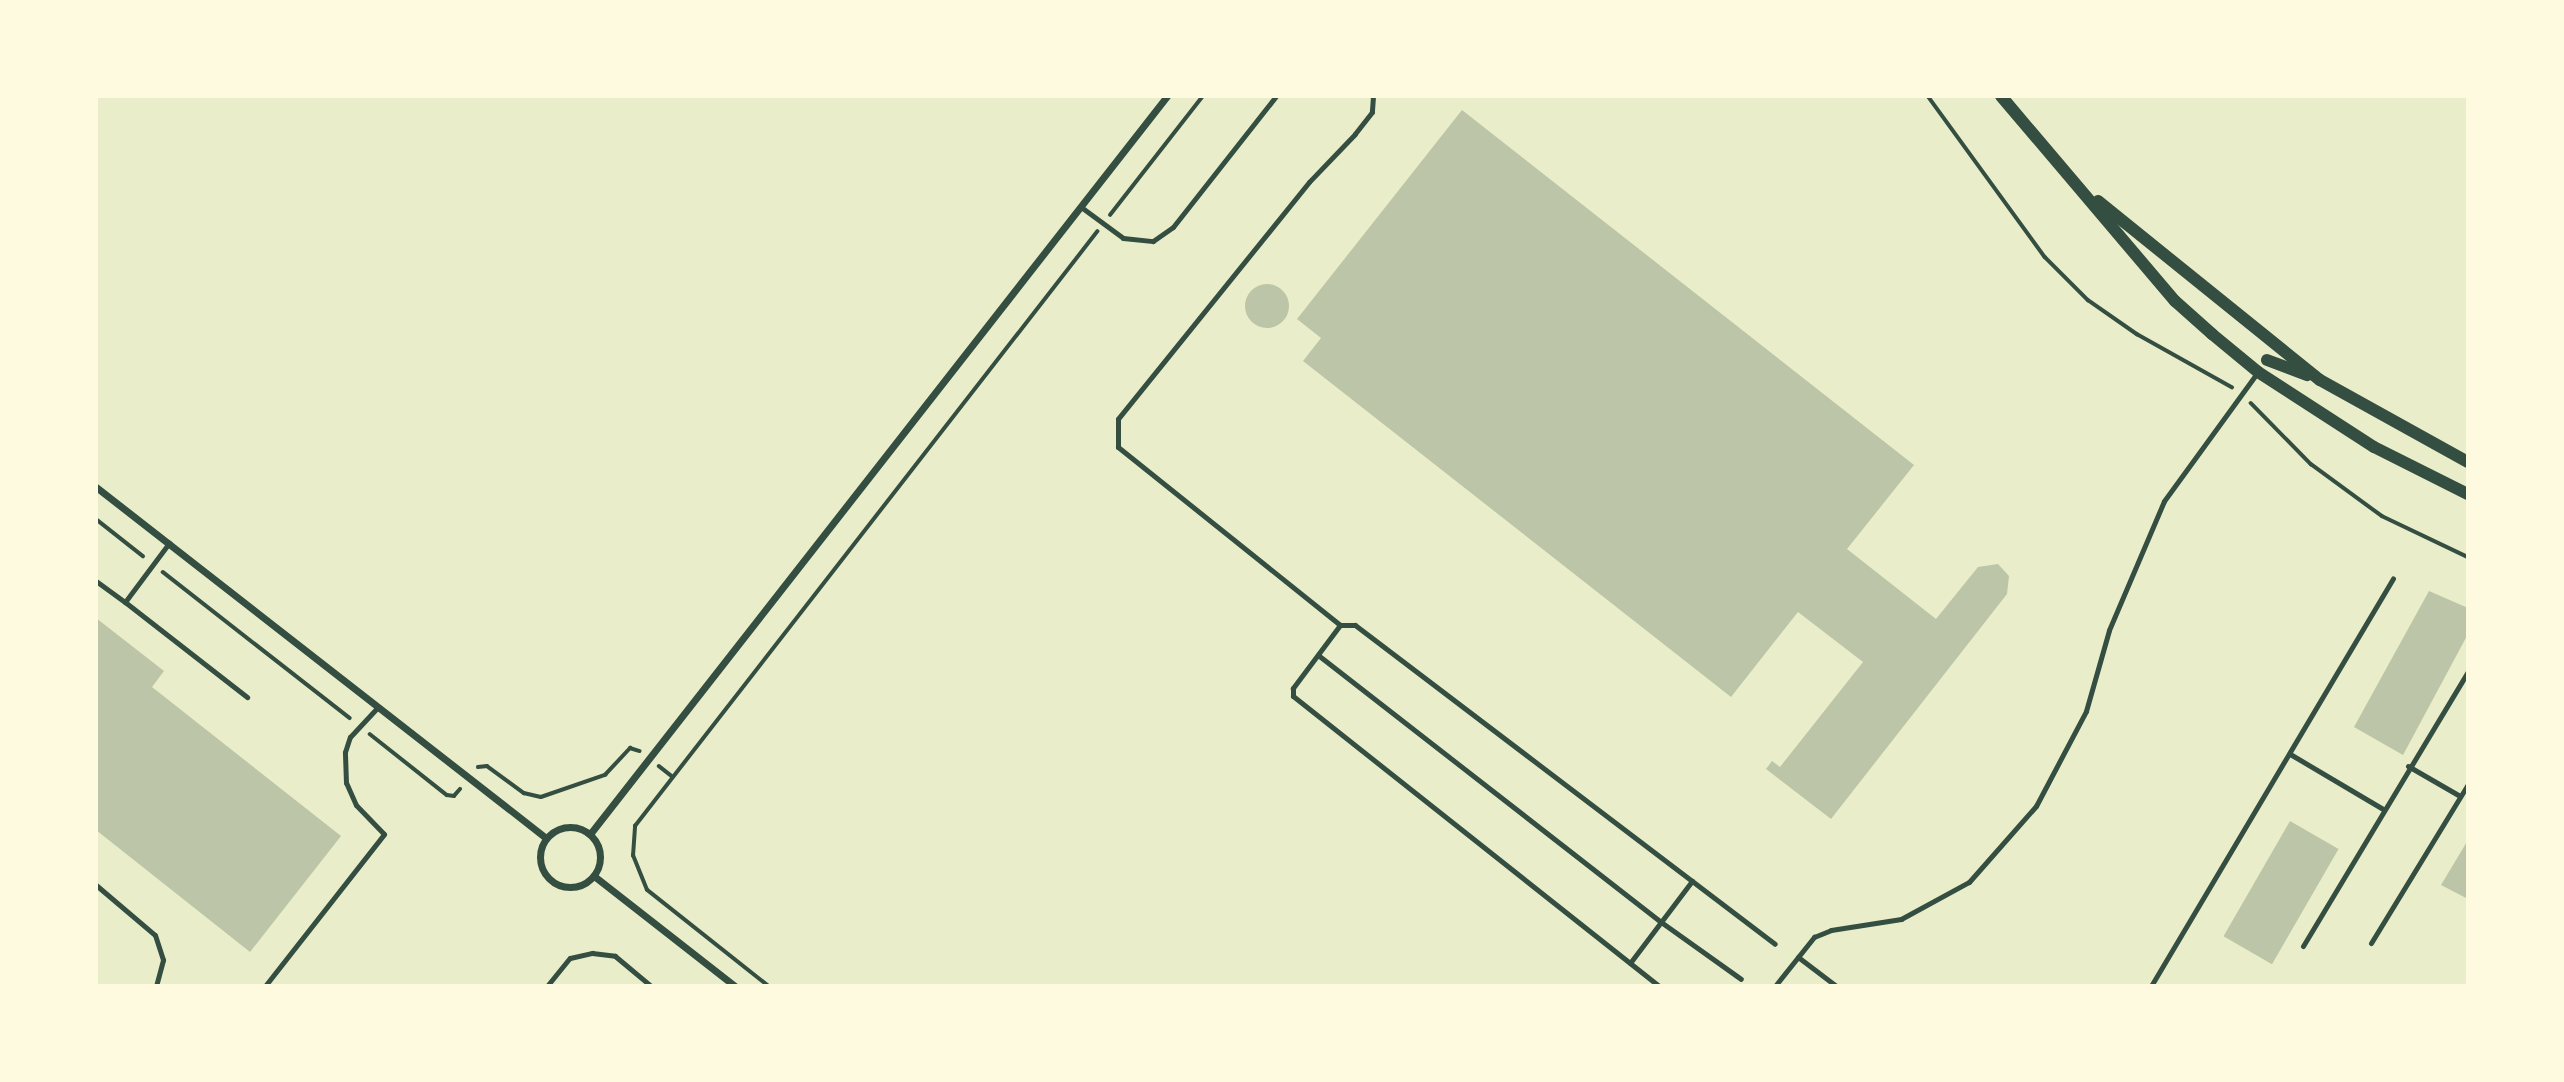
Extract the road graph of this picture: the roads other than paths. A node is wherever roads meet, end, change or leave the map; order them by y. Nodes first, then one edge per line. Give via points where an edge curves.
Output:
1 (1167, 96) edge
2 (1276, 96) edge
3 (1373, 96) edge
4 (2001, 96) edge
5 (2068, 175) junction
6 (1081, 207) junction
7 (2276, 348) junction
8 (2267, 360) junction
9 (2258, 372) junction
10 (2320, 380) junction
11 (2468, 462) edge
12 (96, 487) edge
13 (2468, 494) edge
14 (169, 543) junction
15 (2393, 578) dead end
16 (96, 581) edge
17 (125, 602) junction
18 (1340, 625) junction
19 (1318, 655) junction
20 (2468, 671) edge
21 (247, 696) dead end
22 (378, 707) junction
23 (2290, 754) junction
24 (2408, 766) junction
25 (2468, 784) edge
26 (2460, 796) junction
27 (2383, 809) junction
28 (590, 834) junction
29 (546, 838) junction
30 (594, 876) junction
31 (1692, 881) junction
32 (96, 886) edge
33 (1661, 922) junction
34 (2371, 943) dead end
35 (1775, 944) dead end
36 (2303, 946) dead end
37 (1798, 957) junction
38 (1630, 962) junction
39 (1741, 979) dead end
40 (156, 986) edge
41 (265, 986) edge
42 (548, 986) edge
43 (650, 986) edge
44 (734, 986) edge
45 (1659, 986) edge
46 (1775, 986) edge
47 (1836, 986) edge
48 (2151, 986) edge

1 - 6 street
2 - 6 lane via 1173,227 1153,241 1123,238
3 - 18 lane via 1372,112 1309,182 1118,419 1116,433 1118,447
4 - 5 street
5 - 7 street
5 - 9 street via 2175,301
6 - 28 street
7 - 8 lane
7 - 10 street
8 - 9 lane
8 - 10 street
9 - 13 street via 2375,447
9 - 37 lane via 2164,501 2109,630 2086,711 2036,806 1969,883 1901,919 1830,930 1814,937
10 - 11 street
12 - 14 street
14 - 17 lane
14 - 22 street
15 - 23 lane
16 - 17 lane
17 - 21 lane
18 - 19 lane
18 - 31 lane via 1355,625
19 - 33 lane
19 - 38 lane via 1293,688 1293,696
20 - 24 lane
22 - 29 street
22 - 41 lane via 350,737 345,772 356,805 384,834
23 - 27 lane
23 - 48 lane
24 - 26 lane
24 - 27 lane
25 - 26 lane
26 - 34 lane
27 - 36 lane
28 - 29 street via 562,828
28 - 30 street via 600,850
29 - 30 street via 539,856 551,881 579,887
30 - 44 street
31 - 33 lane
31 - 35 lane
32 - 40 lane via 155,935 163,960
33 - 38 lane
33 - 39 lane
37 - 46 lane
37 - 47 lane
38 - 45 lane
42 - 43 lane via 569,958 592,953 615,956

